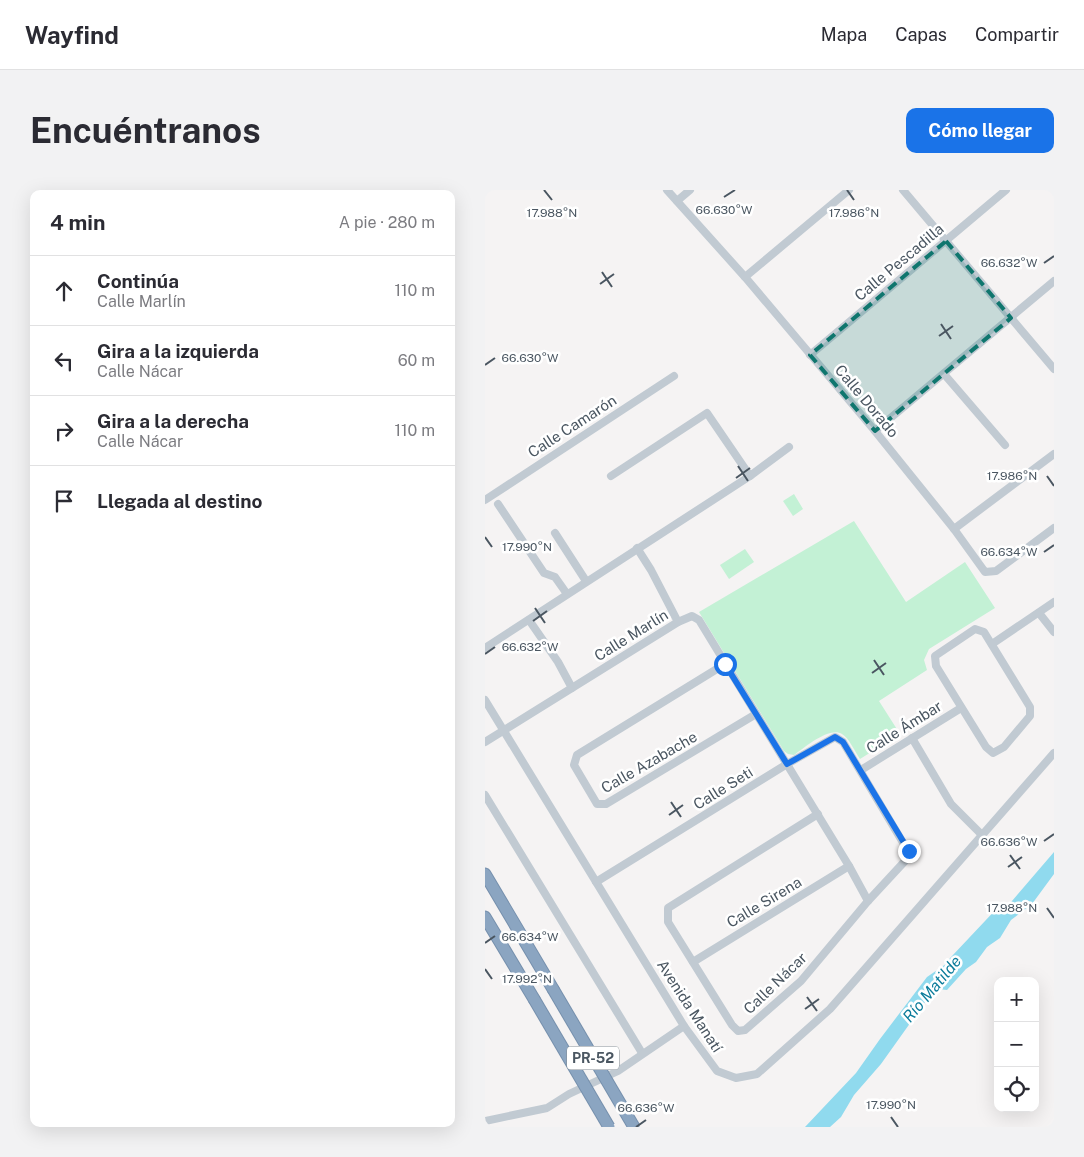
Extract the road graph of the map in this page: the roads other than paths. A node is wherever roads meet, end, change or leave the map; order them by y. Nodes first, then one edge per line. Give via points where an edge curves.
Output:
1 (667, 190) edge
2 (690, 190) edge
3 (849, 190) edge
4 (903, 190) edge
5 (1006, 190) edge
6 (677, 201) junction
7 (946, 241) junction
8 (745, 277) junction
9 (1054, 281) edge
10 (1011, 318) junction
11 (810, 354) junction
12 (1054, 369) edge
13 (943, 374) junction
14 (674, 376) dead end
15 (875, 431) junction
16 (1005, 445) dead end
17 (789, 447) dead end
18 (1054, 454) edge
19 (611, 476) dead end
20 (750, 476) junction
21 (485, 500) edge
22 (498, 504) dead end
23 (1054, 528) edge
24 (954, 529) junction
25 (555, 533) dead end
26 (637, 548) junction
27 (586, 581) junction
28 (567, 594) junction
29 (1054, 602) edge
30 (1039, 613) junction
31 (529, 620) junction
32 (678, 622) junction
33 (1054, 632) edge
34 (992, 644) junction
35 (485, 648) edge
36 (725, 664) junction
37 (572, 688) junction
38 (485, 700) edge
39 (961, 708) junction
40 (756, 714) junction
41 (503, 732) junction
42 (912, 738) junction
43 (485, 742) edge
44 (1054, 753) edge
45 (787, 764) junction
46 (861, 770) junction
47 (485, 795) edge
48 (817, 814) junction
49 (982, 835) junction
50 (849, 866) junction
51 (485, 874) edge
52 (596, 882) junction
53 (868, 901) junction
54 (485, 917) edge
55 (693, 962) junction
56 (684, 1026) junction
57 (642, 1053) junction
58 (485, 1121) edge
59 (609, 1127) edge
60 (634, 1127) edge

1 - 6 street, Calle Dorado
2 - 6 street
3 - 8 street
4 - 7 street
5 - 7 street, Calle Pescadilla
6 - 8 street, Calle Dorado
7 - 10 street
7 - 11 street, Calle Pescadilla
8 - 11 street, Calle Dorado
9 - 10 street
10 - 12 street
10 - 13 street
11 - 15 street, Calle Dorado
13 - 15 street
13 - 16 street
14 - 21 street, Calle Camarón
15 - 24 street, Calle Dorado
17 - 20 street
18 - 24 street
19 - 20 street via 707,412
20 - 26 street
22 - 28 street via 543,573 555,577
23 - 24 street, Calle Dorado via 996,571 985,572
25 - 27 street
26 - 27 street
26 - 32 street
27 - 28 street
28 - 31 street
29 - 30 street
30 - 33 street
30 - 34 street
31 - 35 street via 497,645
31 - 37 street
32 - 36 street, Calle Marlín via 692,616 699,620
32 - 37 street, Calle Marlín
34 - 39 street via 984,632 975,629 935,656 936,666
34 - 39 street via 1030,707 1030,716 1004,747 993,753
36 - 40 street, Calle Marlín
36 - 40 street, Calle Azabache via 577,755 574,765 587,790 597,804 606,804
37 - 41 street, Calle Marlín
38 - 41 street, Avenida Manatí
39 - 42 street, Calle Ámbar
40 - 45 street, Calle Marlín
41 - 43 street, Calle Marlín
41 - 52 street, Avenida Manatí
42 - 46 street, Calle Ámbar
42 - 49 street via 951,804
44 - 49 street, Avenida Manatí
45 - 46 street, Calle Nácar via 835,737 843,742
45 - 48 street, Calle Marlín
45 - 52 street, Calle Seti
46 - 53 street, Calle Nácar via 909,851 905,861
47 - 57 street
48 - 50 street, Calle Marlín
48 - 55 street, Calle Nácar via 668,908 668,922
49 - 56 street, Avenida Manatí via 830,1009 757,1074 737,1078 717,1071
50 - 53 street, Calle Marlín
50 - 55 street, Calle Sirena
51 - 60 highway, PR-52, bridge
52 - 56 street, Avenida Manatí
53 - 55 street, Calle Nácar via 801,981 745,1030 738,1031 732,1025
54 - 59 highway, PR-52, bridge
56 - 57 street
57 - 58 street via 618,1071 547,1108

